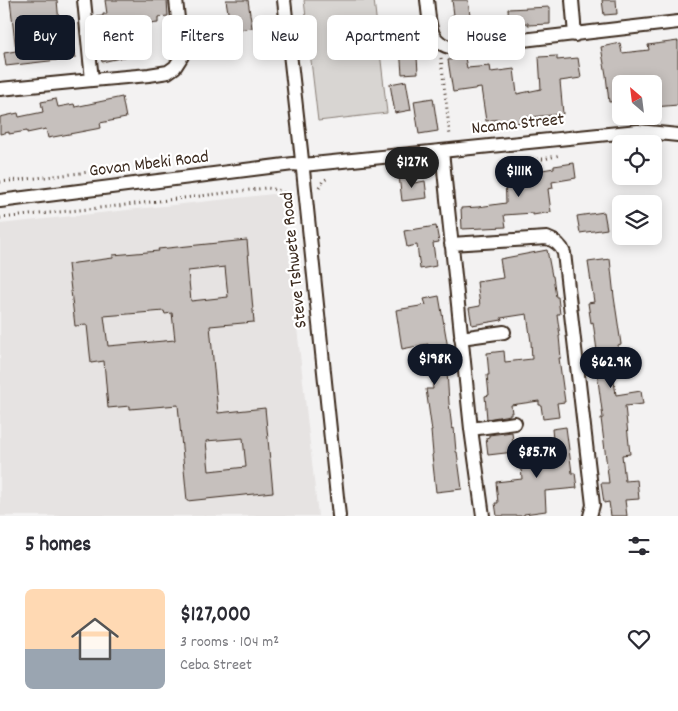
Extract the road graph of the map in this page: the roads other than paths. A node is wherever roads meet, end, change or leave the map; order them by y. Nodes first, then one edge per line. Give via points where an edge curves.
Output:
1 (84, 0) edge
2 (176, 0) edge
3 (284, 0) edge
4 (427, 0) edge
5 (572, 0) edge
6 (678, 22) edge
7 (575, 35) junction
8 (92, 80) junction
9 (0, 89) edge
10 (678, 135) edge
11 (447, 151) junction
12 (303, 165) junction
13 (0, 201) edge
14 (451, 244) junction
15 (504, 332) dead end
16 (461, 338) junction
17 (515, 423) dead end
18 (471, 429) junction
19 (339, 516) edge
20 (483, 516) edge
21 (590, 516) edge

1 - 8 street
2 - 8 street via 182,56 175,67 161,74
3 - 12 street, Steve Tshwete Road
4 - 7 street via 434,36 445,46 453,48
5 - 7 street
6 - 7 street
8 - 9 street
10 - 11 street, Ncama Street via 638,130
11 - 12 street, Ncama Street
11 - 14 street
12 - 13 street, Govan Mbeki Road
12 - 19 street, Steve Tshwete Road
14 - 16 street
14 - 21 street via 548,238 562,248 593,505
15 - 16 street
16 - 18 street
17 - 18 street
18 - 20 street

